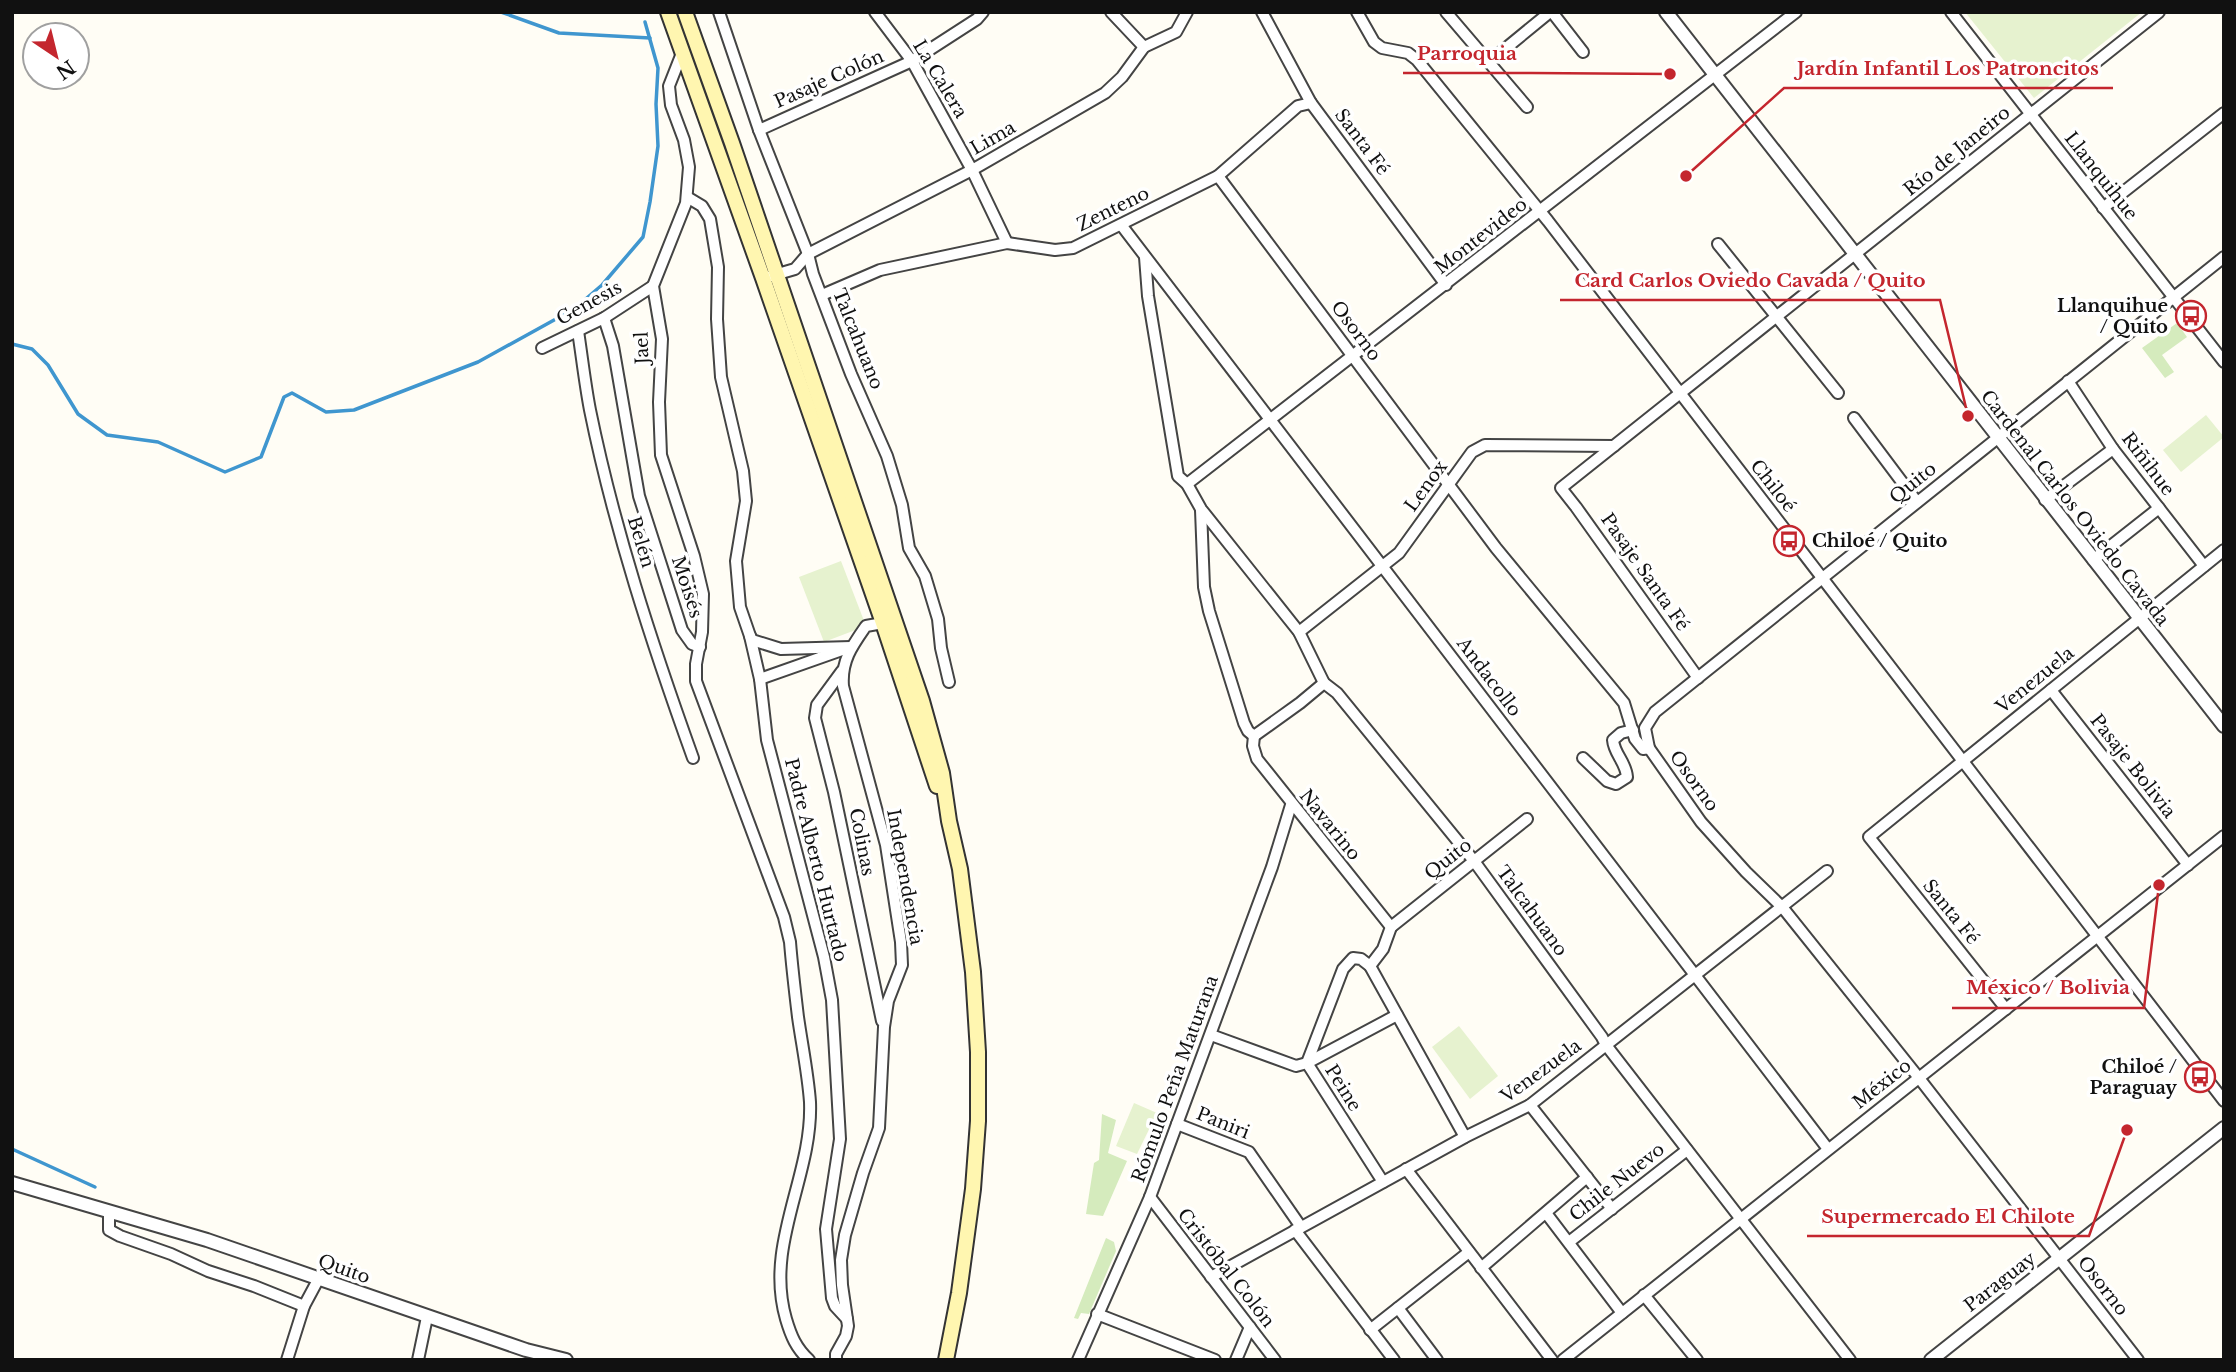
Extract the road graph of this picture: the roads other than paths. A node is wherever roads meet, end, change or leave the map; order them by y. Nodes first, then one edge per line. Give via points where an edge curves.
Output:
1 (668, 12) edge
2 (685, 12) edge
3 (719, 12) edge
4 (875, 12) edge
5 (983, 12) edge
6 (1111, 12) edge
7 (1187, 12) edge
8 (1262, 12) edge
9 (1357, 12) edge
10 (1447, 12) edge
11 (1551, 12) edge
12 (1666, 12) edge
13 (1796, 12) edge
14 (1951, 12) edge
15 (2159, 12) edge
16 (1144, 47) junction
17 (1583, 52) dead end
18 (682, 53) junction
19 (912, 61) junction
20 (1489, 62) junction
21 (1715, 75) junction
22 (1311, 103) junction
23 (1527, 107) dead end
24 (2224, 113) edge
25 (2031, 114) junction
26 (759, 130) junction
27 (972, 170) junction
28 (1218, 176) junction
29 (687, 197) junction
30 (2103, 208) junction
31 (1541, 212) junction
32 (1122, 226) junction
33 (1007, 243) junction
34 (1718, 244) dead end
35 (808, 254) junction
36 (1854, 255) junction
37 (1145, 257) junction
38 (2224, 257) edge
39 (795, 269) junction
40 (813, 274) junction
41 (770, 276) junction
42 (1446, 285) junction
43 (653, 286) junction
44 (822, 295) junction
45 (2173, 297) junction
46 (1777, 317) junction
47 (604, 318) junction
48 (578, 331) junction
49 (542, 348) dead end
50 (1353, 356) junction
51 (2224, 362) edge
52 (2068, 381) junction
53 (1838, 393) dead end
54 (1680, 394) junction
55 (1854, 418) dead end
56 (1269, 421) junction
57 (1997, 438) junction
58 (1614, 446) junction
59 (2113, 449) junction
60 (836, 468) junction
61 (1187, 484) junction
62 (1448, 484) junction
63 (1561, 488) joint
64 (2045, 500) junction
65 (1917, 502) junction
66 (2159, 508) junction
67 (1201, 509) junction
68 (2224, 550) edge
69 (2093, 560) junction
70 (2204, 566) junction
71 (1382, 567) junction
72 (1822, 578) junction
73 (2139, 618) junction
74 (883, 623) junction
75 (1299, 632) junction
76 (750, 636) junction
77 (851, 647) junction
78 (700, 648) junction
79 (842, 671) junction
80 (1698, 678) junction
81 (760, 679) junction
82 (949, 682) dead end
83 (1324, 683) junction
84 (2051, 690) junction
85 (2224, 726) edge
86 (1633, 730) junction
87 (1254, 736) junction
88 (1649, 748) junction
89 (693, 758) dead end
90 (1583, 758) dead end
91 (1964, 760) junction
92 (1291, 805) junction
93 (1527, 819) dead end
94 (949, 821) junction
95 (2224, 836) edge
96 (1869, 837) joint
97 (1474, 861) junction
98 (2188, 865) junction
99 (1827, 871) dead end
100 (1783, 908) junction
101 (1391, 927) junction
102 (2097, 936) junction
103 (1370, 966) junction
104 (1695, 977) junction
105 (2006, 1009) junction
106 (1397, 1015) junction
107 (884, 1027) junction
108 (1211, 1034) junction
109 (1606, 1045) junction
110 (1307, 1063) junction
111 (1919, 1078) junction
112 (2224, 1101) edge
113 (1530, 1105) junction
114 (1177, 1124) junction
115 (2224, 1128) edge
116 (1465, 1137) junction
117 (1828, 1149) junction
118 (1687, 1150) junction
119 (1406, 1170) junction
120 (1587, 1177) junction
121 (1383, 1182) junction
122 (12, 1183) edge
123 (1150, 1197) junction
124 (1612, 1209) junction
125 (109, 1213) junction
126 (1546, 1213) junction
127 (1741, 1219) junction
128 (1298, 1229) junction
129 (1569, 1242) junction
130 (1469, 1252) junction
131 (2059, 1258) junction
132 (1481, 1268) junction
133 (1211, 1277) junction
134 (319, 1278) junction
135 (1644, 1295) junction
136 (304, 1306) junction
137 (1398, 1308) junction
138 (1622, 1313) junction
139 (1097, 1314) junction
140 (428, 1317) junction
141 (847, 1319) junction
142 (1250, 1327) junction
143 (1370, 1330) junction
144 (524, 1355) edge
145 (1433, 1358) edge
146 (287, 1360) edge
147 (418, 1360) edge
148 (566, 1360) edge
149 (809, 1360) edge
150 (836, 1360) edge
151 (946, 1360) edge
152 (1078, 1360) edge
153 (1214, 1360) edge
154 (1236, 1360) edge
155 (1275, 1360) edge
156 (1394, 1360) edge
157 (1552, 1360) edge
158 (1563, 1360) edge
159 (1697, 1360) edge
160 (1850, 1360) edge
161 (1931, 1360) edge
162 (2138, 1360) edge

1 - 18 main road
2 - 41 main road
3 - 26 street, Talcahuano
4 - 19 street, La Calera
5 - 19 street, Pasaje Colón
6 - 16 street
7 - 16 street, Lima via 1176,32
8 - 22 street, Santa Fé
9 - 31 street, Chiloé via 1374,42 1408,52 1417,60
10 - 20 street
11 - 17 street
11 - 20 street
12 - 21 street, Cardenal Carlos Oviedo Cavada
13 - 21 street, Montevideo
14 - 25 street, Llanquihue
15 - 25 street, Río de Janeiro
16 - 27 street, Lima via 1105,93
18 - 29 street via 669,86 689,167
18 - 41 main road
19 - 26 street, Pasaje Colón
19 - 27 street, La Calera
20 - 23 street
21 - 31 street, Montevideo
21 - 36 street, Cardenal Carlos Oviedo Cavada
22 - 28 street, Zenteno via 1298,106
22 - 42 street, Santa Fé
24 - 30 street
25 - 30 street, Llanquihue
25 - 36 street, Río de Janeiro
26 - 35 street, Talcahuano
27 - 33 street, La Calera
27 - 35 street, Lima
28 - 32 street, Zenteno
28 - 50 street, Osorno
29 - 43 street
29 - 76 street, Padre Alberto Hurtado via 702,206 710,219 718,267 721,377 746,501 736,561 740,607
30 - 45 street, Llanquihue
31 - 42 street, Montevideo
31 - 54 street, Chiloé
32 - 33 street, Zenteno via 1073,248
32 - 37 street, Andacollo
33 - 44 street, Zenteno via 880,270
34 - 46 street
35 - 39 street, Lima
35 - 40 street, Talcahuano
36 - 46 street, Río de Janeiro
36 - 57 street, Cardenal Carlos Oviedo Cavada
37 - 56 street, Andacollo
37 - 61 street via 1177,472
38 - 45 street, Quito
39 - 40 street
39 - 41 street
40 - 44 street, Talcahuano
41 - 60 main road
42 - 50 street, Montevideo
43 - 47 street, Genesis
43 - 78 street, Jael via 662,339 661,455 703,594
44 - 82 street, Talcahuano via 887,456 909,548 925,576 938,618
45 - 51 street, Llanquihue
45 - 52 street, Quito
46 - 53 street
46 - 54 street, Río de Janeiro
47 - 48 street, Genesis
47 - 78 street, Moisés via 639,496 682,630
48 - 49 street, Genesis
48 - 89 street, Belén via 590,410 616,520
50 - 56 street, Montevideo
50 - 62 street, Osorno
52 - 57 street, Quito
52 - 59 street, Riñihue
54 - 58 street, Río de Janeiro
54 - 72 street, Chiloé
55 - 65 street
56 - 61 street, Montevideo
56 - 71 street, Andacollo
57 - 64 street, Cardenal Carlos Oviedo Cavada
57 - 65 street, Quito
58 - 62 street, Lenox via 1485,445 1472,452
58 - 63 street, Río de Janeiro
59 - 64 street
59 - 66 street, Riñihue
60 - 74 main road
60 - 94 main road via 931,729
61 - 67 street, Talcahuano
62 - 71 street, Lenox via 1399,554
62 - 86 street, Osorno via 1624,703
63 - 80 street, Pasaje Santa Fé
64 - 69 street, Cardenal Carlos Oviedo Cavada
65 - 72 street, Quito
66 - 69 street
66 - 70 street, Riñihue
67 - 75 street, Talcahuano
67 - 87 street, Navarino via 1209,611 1244,723
68 - 70 street, Venezuela
69 - 73 street, Cardenal Carlos Oviedo Cavada
70 - 73 street, Venezuela
71 - 75 street, Lenox
71 - 104 street, Andacollo
72 - 80 street, Quito
72 - 91 street, Chiloé
73 - 84 street, Venezuela
73 - 85 street, Cardenal Carlos Oviedo Cavada
74 - 77 street via 866,626
74 - 94 main road
75 - 83 street, Talcahuano
76 - 77 street via 781,649
76 - 81 street, Padre Alberto Hurtado
77 - 79 street
77 - 81 street
78 - 149 street via 696,681 790,942 810,1102 808,1140 787,1221 781,1291 794,1342
79 - 107 street, Independencia via 886,845 901,942 902,965 888,1000
79 - 107 street, Colinas via 817,705 815,718
80 - 88 street, Quito via 1651,717 1645,735
81 - 141 street, Padre Alberto Hurtado via 767,740 832,1000 840,1139 827,1229 832,1298
83 - 87 street
83 - 97 street, Talcahuano
84 - 91 street, Venezuela
84 - 98 street, Pasaje Bolivia
86 - 88 street, Osorno via 1643,749
86 - 90 street via 1613,740 1627,777 1616,784
87 - 92 street, Navarino via 1257,759
88 - 100 street, Osorno via 1701,822
91 - 96 street, Venezuela
91 - 102 street, Chiloé
92 - 101 street, Navarino
92 - 108 street, Rómulo Peña Maturana
93 - 97 street, Quito
94 - 151 main road via 972,960 978,1085 969,1223
95 - 98 street, México
96 - 105 street, Santa Fé
97 - 101 street, Quito
97 - 109 street, Talcahuano
98 - 102 street, México
99 - 100 street, Venezuela
100 - 104 street, Venezuela
100 - 111 street, Osorno
101 - 103 street
102 - 105 street, México
102 - 112 street, Chiloé
103 - 106 street
103 - 110 street via 1358,958 1347,963
104 - 109 street, Venezuela
104 - 117 street, Andacollo
105 - 111 street, México
106 - 110 street
106 - 116 street
107 - 141 street, Independencia via 879,1128 841,1260
108 - 110 street, Peine via 1296,1066
108 - 114 street, Rómulo Peña Maturana
109 - 113 street, Venezuela
109 - 118 street, Talcahuano
110 - 121 street, Peine
111 - 117 street, México
111 - 131 street, Osorno
113 - 116 street, Venezuela
113 - 120 street
114 - 123 street, Rómulo Peña Maturana
114 - 128 street, Paniri via 1249,1152
115 - 131 street, Paraguay
116 - 119 street, Venezuela
117 - 127 street, México
118 - 124 street, Chile Nuevo
118 - 127 street, Talcahuano
119 - 121 street, Venezuela
119 - 130 street
120 - 124 street
120 - 126 street, Chile Nuevo
121 - 128 street, Venezuela
122 - 125 street, Quito
123 - 133 street, Cristóbal Colón
123 - 139 street, Rómulo Peña Maturana
124 - 129 street, Chile Nuevo
125 - 134 street, Quito
125 - 136 street via 108,1227 113,1233
126 - 129 street
126 - 132 street, Chile Nuevo
127 - 135 street, México
127 - 160 street, Talcahuano
128 - 133 street, Venezuela
128 - 143 street, Paniri
129 - 138 street
130 - 132 street
130 - 137 street
131 - 161 street, Paraguay
131 - 162 street, Osorno
132 - 157 street
133 - 142 street, Cristóbal Colón
134 - 136 street
134 - 140 street, Quito
135 - 138 street, México
135 - 159 street
136 - 146 street
137 - 143 street
137 - 145 street
138 - 158 street, México
139 - 152 street, Rómulo Peña Maturana
139 - 153 street
140 - 144 street, Quito
140 - 147 street
141 - 150 street, Independencia
142 - 154 street
142 - 155 street, Cristóbal Colón
143 - 156 street, Paniri
144 - 148 street, Quito

